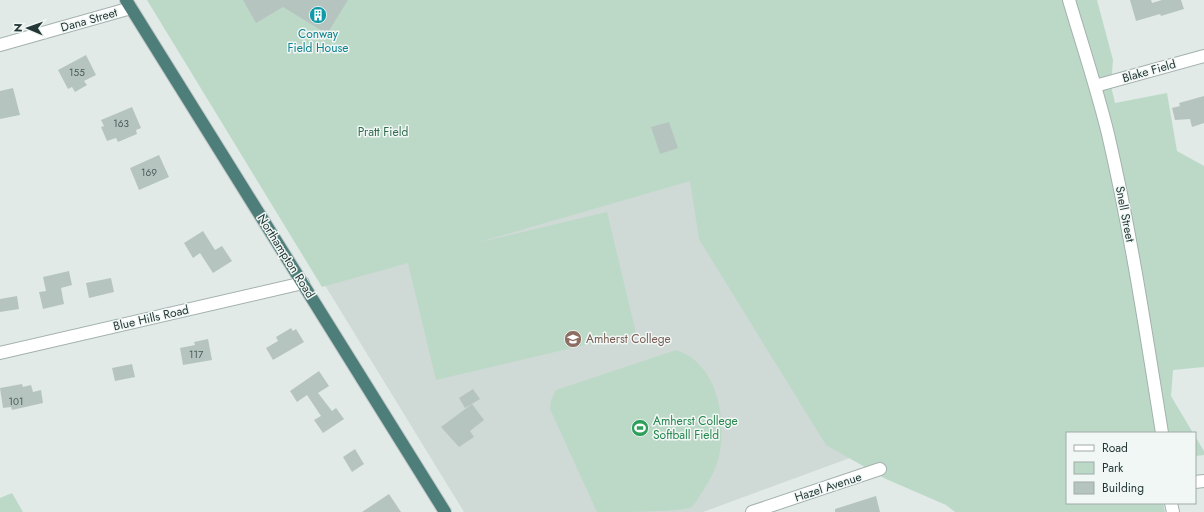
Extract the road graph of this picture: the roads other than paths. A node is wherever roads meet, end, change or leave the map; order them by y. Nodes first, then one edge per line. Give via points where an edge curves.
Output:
1 (1068, 0) edge
2 (128, 4) edge
3 (0, 44) edge
4 (1204, 56) edge
5 (1095, 86) junction
6 (303, 283) junction
7 (0, 353) edge
8 (1162, 432) edge
9 (880, 469) dead end
10 (445, 512) edge
11 (752, 512) edge

1 - 5 street, Snell Street
2 - 3 street, Dana Street
2 - 6 highway, Northampton Road
4 - 5 street, Blake Field
5 - 8 street, Snell Street via 1108,132 1128,228
6 - 7 street, Blue Hills Road
6 - 10 highway, Northampton Road
9 - 11 street, Hazel Avenue

